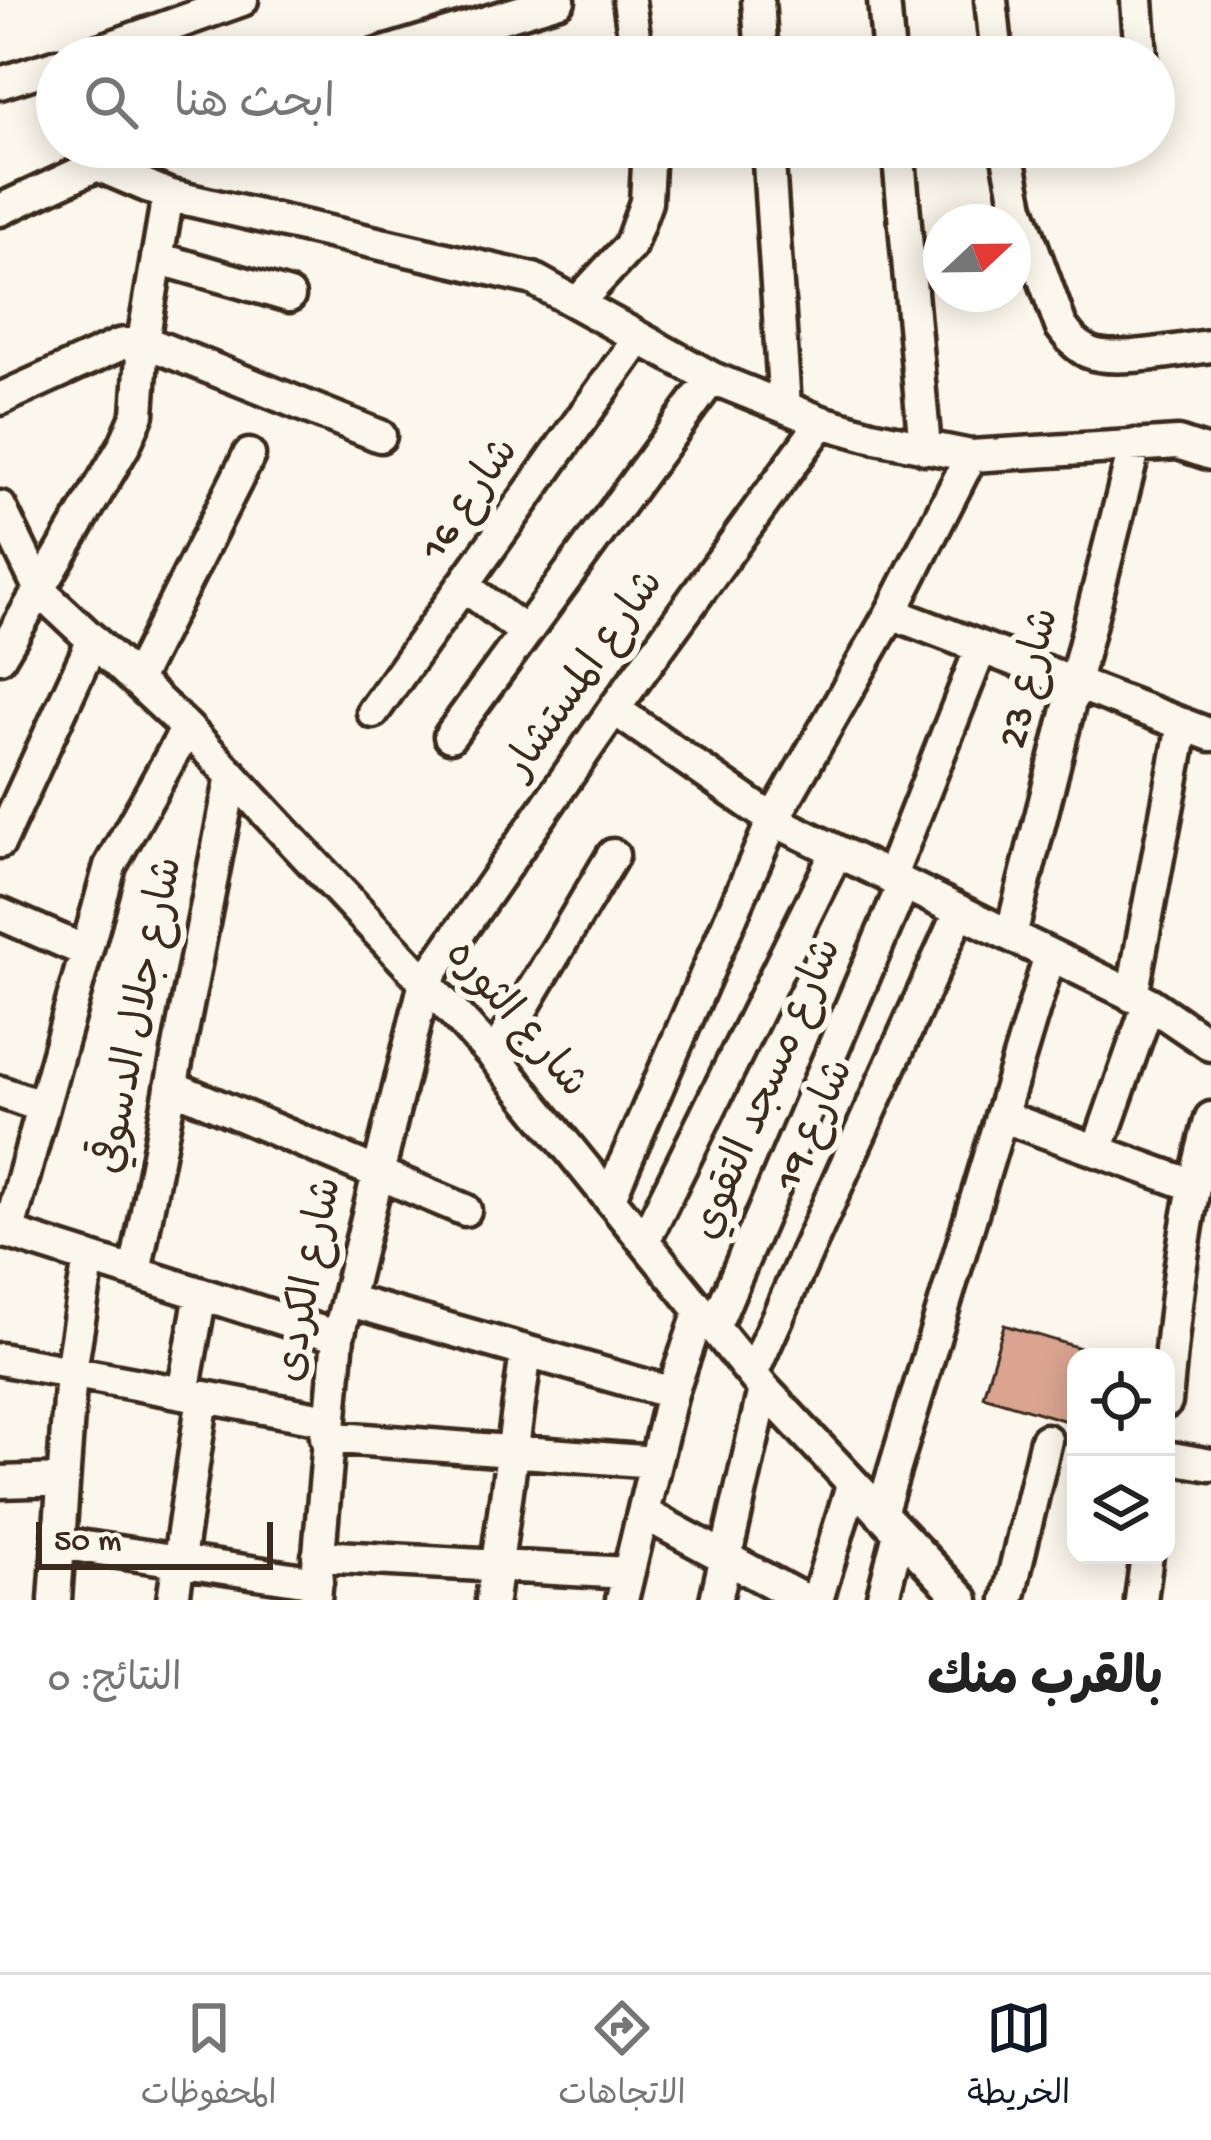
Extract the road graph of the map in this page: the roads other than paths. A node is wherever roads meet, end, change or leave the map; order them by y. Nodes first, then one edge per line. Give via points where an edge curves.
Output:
1 (242, 0) edge
2 (560, 0) edge
3 (629, 0) edge
4 (758, 0) edge
5 (884, 0) edge
6 (991, 0) edge
7 (1137, 0) edge
8 (141, 36) edge
9 (440, 36) edge
10 (634, 36) edge
11 (761, 36) edge
12 (887, 36) edge
13 (995, 36) edge
14 (1140, 36) edge
15 (36, 72) edge
16 (0, 83) edge
17 (87, 168) edge
18 (104, 168) edge
19 (648, 168) edge
20 (769, 168) edge
21 (900, 168) edge
22 (1010, 168) edge
23 (168, 195) junction
24 (0, 210) edge
25 (157, 258) junction
26 (289, 296) dead end
27 (577, 304) junction
28 (639, 338) junction
29 (143, 340) junction
30 (1211, 346) edge
31 (712, 378) junction
32 (0, 399) edge
33 (785, 407) junction
34 (822, 422) junction
35 (380, 436) dead end
36 (1135, 445) junction
37 (926, 448) junction
38 (249, 454) dead end
39 (1211, 454) edge
40 (971, 456) junction
41 (0, 507) edge
42 (463, 585) junction
43 (41, 592) junction
44 (890, 614) junction
45 (525, 632) junction
46 (94, 640) junction
47 (981, 648) junction
48 (0, 657) edge
49 (136, 680) junction
50 (1075, 683) junction
51 (614, 709) junction
52 (373, 712) dead end
53 (188, 728) junction
54 (1197, 729) edge
55 (450, 736) dead end
56 (232, 775) junction
57 (773, 820) junction
58 (0, 842) edge
59 (836, 853) junction
60 (613, 855) dead end
61 (897, 881) junction
62 (958, 913) junction
63 (0, 914) edge
64 (1011, 935) junction
65 (85, 951) junction
66 (1050, 955) junction
67 (425, 982) junction
68 (1140, 999) junction
69 (1211, 1045) edge
70 (494, 1056) junction
71 (171, 1086) junction
72 (0, 1092) edge
73 (43, 1107) junction
74 (1001, 1117) junction
75 (1211, 1118) edge
76 (1097, 1151) junction
77 (376, 1172) junction
78 (1192, 1185) junction
79 (610, 1197) junction
80 (465, 1210) dead end
81 (4, 1232) edge
82 (644, 1240) junction
83 (89, 1258) junction
84 (134, 1273) junction
85 (201, 1294) junction
86 (347, 1300) junction
87 (707, 1319) junction
88 (338, 1337) junction
89 (1171, 1348) edge
90 (526, 1352) junction
91 (0, 1359) edge
92 (71, 1371) junction
93 (758, 1381) junction
94 (672, 1394) junction
95 (193, 1395) junction
96 (327, 1428) junction
97 (1046, 1440) dead end
98 (512, 1453) junction
99 (1175, 1458) edge
100 (655, 1462) junction
101 (1211, 1465) edge
102 (62, 1480) junction
103 (0, 1482) edge
104 (853, 1485) junction
105 (643, 1513) junction
106 (890, 1524) junction
107 (58, 1543) junction
108 (726, 1556) junction
109 (179, 1561) junction
110 (1146, 1564) edge
111 (496, 1566) junction
112 (317, 1579) edge
113 (625, 1586) edge
114 (55, 1600) edge
115 (173, 1600) edge
116 (492, 1600) edge
117 (716, 1600) edge
118 (804, 1600) edge
119 (817, 1600) edge
120 (882, 1600) edge
121 (962, 1600) edge
122 (1008, 1600) edge
123 (1141, 1600) edge

1 - 8 street
2 - 9 street
3 - 10 street
4 - 11 street
5 - 12 street
6 - 13 street
7 - 14 street
15 - 16 street
17 - 24 street
18 - 23 street
19 - 27 street via 630,246
20 - 33 street
21 - 37 street
22 - 30 street via 1072,340 1102,356
23 - 25 street
23 - 27 street via 486,265
25 - 26 street
25 - 29 street
27 - 28 street
28 - 31 street
28 - 42 street, شارع 16
29 - 32 street
29 - 35 street
29 - 43 street via 138,414
31 - 33 street
31 - 45 street
33 - 34 street
34 - 37 street
34 - 51 street, شارع المستشار
36 - 39 street via 1178,443
36 - 40 street
36 - 50 street, شارع 23
37 - 40 street
38 - 49 street
40 - 44 street
41 - 43 street, شارع الثوره
42 - 45 street
42 - 52 street, شارع 16
43 - 46 street, شارع الثوره
43 - 48 street
44 - 47 street
44 - 57 street
45 - 55 street
46 - 49 street, شارع الثوره
46 - 58 street
47 - 50 street
47 - 61 street, شارع مسجد التقوي
49 - 53 street, شارع الثوره
50 - 54 street
50 - 64 street, شارع 23
51 - 57 street
51 - 67 street, شارع المستشار
53 - 56 street, شارع الثوره
53 - 65 street via 110,866
54 - 68 street
56 - 67 street, شارع الثوره
56 - 71 street, شارع جلال الدسوقي
57 - 59 street
57 - 79 street
59 - 61 street
59 - 82 street
60 - 70 street
61 - 62 street
61 - 87 street, شارع مسجد التقوي
62 - 64 street
62 - 93 street, شارع 19
63 - 65 street
64 - 66 street
65 - 73 street
66 - 68 street
66 - 74 street
67 - 70 street, شارع الثوره
67 - 77 street, شارع الكردى
68 - 69 street
68 - 76 street
70 - 79 street, شارع الثوره
71 - 77 street
71 - 84 street, شارع جلال الدسوقي
72 - 73 street
73 - 81 street
74 - 76 street
74 - 106 street
75 - 78 street
76 - 78 street
77 - 80 street
77 - 86 street, شارع الكردى
78 - 89 street
79 - 82 street, شارع الثوره
81 - 83 street
82 - 87 street, شارع الثوره
83 - 84 street
83 - 92 street
84 - 85 street
85 - 88 street
85 - 95 street
86 - 88 street, شارع الكردى
86 - 90 street
87 - 93 street, شارع الثوره
87 - 94 street, شارع مسجد التقوي
88 - 96 street, شارع الكردى
90 - 94 street
90 - 98 street
91 - 92 street
92 - 95 street
92 - 102 street
93 - 104 street, شارع الثوره
93 - 108 street, شارع 19
94 - 100 street, شارع مسجد التقوي
95 - 96 street
95 - 109 street
96 - 98 street
96 - 112 street, شارع الكردى
97 - 122 street
98 - 100 street
98 - 111 street
99 - 101 street
100 - 105 street, شارع مسجد التقوي
102 - 103 street
102 - 107 street
104 - 106 street, شارع الثوره
104 - 119 street
105 - 108 street
105 - 113 street, شارع مسجد التقوي
106 - 120 street
106 - 121 street, شارع الثوره
107 - 109 street
107 - 114 street
108 - 117 street, شارع 19
108 - 118 street
109 - 112 street
109 - 115 street
110 - 123 street
111 - 112 street
111 - 113 street
111 - 116 street

